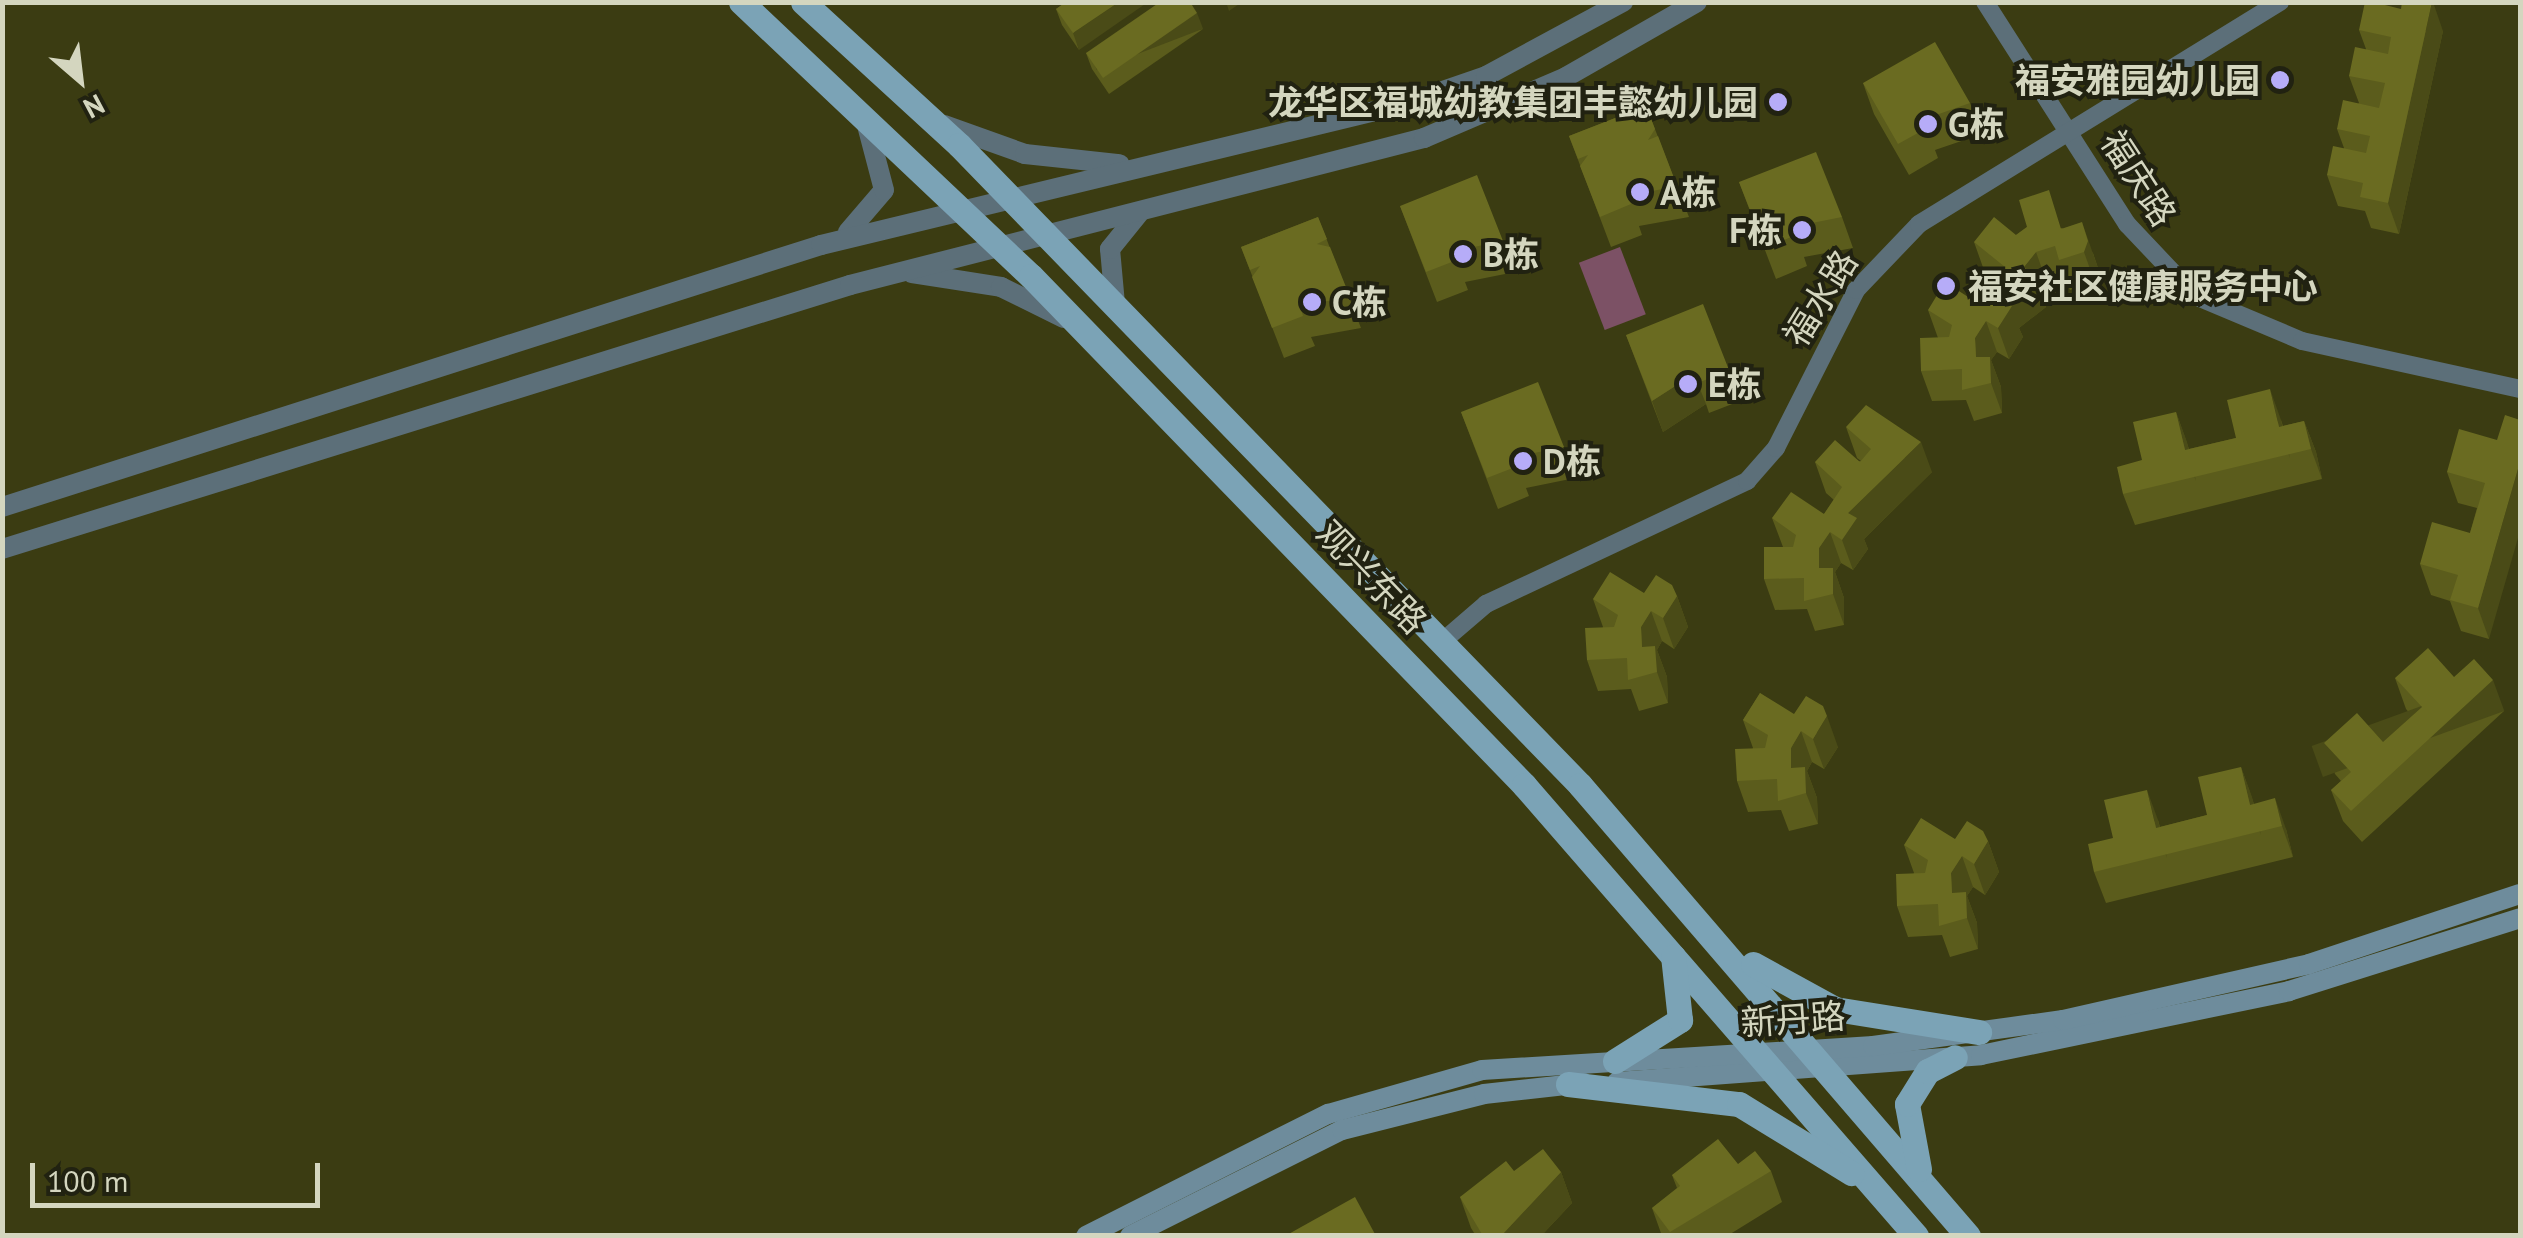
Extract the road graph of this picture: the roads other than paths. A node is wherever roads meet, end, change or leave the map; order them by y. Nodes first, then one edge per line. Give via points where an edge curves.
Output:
1 (741, 2) edge
2 (803, 2) edge
3 (1623, 2) edge
4 (1697, 2) edge
5 (1985, 2) edge
6 (2280, 2) edge
7 (858, 110) junction
8 (925, 114) junction
9 (2068, 130) junction
10 (1156, 162) junction
11 (1011, 199) junction
12 (1145, 208) junction
13 (962, 209) junction
14 (1045, 232) junction
15 (998, 244) junction
16 (821, 245) junction
17 (895, 273) junction
18 (1116, 304) junction
19 (1081, 329) junction
20 (2520, 389) edge
21 (2, 507) edge
22 (2, 548) edge
23 (1443, 641) junction
24 (2520, 894) edge
25 (2520, 918) edge
26 (1667, 942) junction
27 (1727, 945) junction
28 (1979, 1032) junction
29 (1955, 1057) junction
30 (1824, 1060) junction
31 (1615, 1061) junction
32 (1772, 1063) junction
33 (1568, 1084) junction
34 (1927, 1187) junction
35 (1888, 1203) junction
36 (1086, 1236) edge
37 (1130, 1236) edge
38 (1916, 1236) edge
39 (1968, 1236) edge

1 - 7 main road, 观兴东路
2 - 8 main road, 观兴东路
3 - 10 street via 1486,76 1408,103
4 - 12 street via 1566,77 1424,138
5 - 9 street, 福庆路
6 - 9 street, 福水路
7 - 13 main road, 观兴东路
7 - 16 street via 882,158 884,190 863,223
8 - 10 street via 1025,154
8 - 11 main road, 观兴东路
9 - 20 street, 福庆路 via 2156,263 2195,296 2302,340
9 - 23 street, 福水路 via 1888,253 1840,316 1776,448 1748,481 1486,604
10 - 11 street
11 - 13 street
11 - 14 main road, 观兴东路
12 - 14 street
12 - 18 street via 1110,249
13 - 15 main road, 观兴东路
13 - 16 street
14 - 15 street
14 - 18 main road, 观兴东路
15 - 17 street
15 - 19 main road, 观兴东路
16 - 21 street
17 - 19 street via 1001,287
17 - 22 street
18 - 23 main road, 观兴东路
19 - 26 main road, 观兴东路
23 - 27 main road, 观兴东路
24 - 28 main road, 新丹路 via 2204,991
25 - 29 main road, 新丹路 via 2206,1012
26 - 31 main road via 1682,986 1680,1020
26 - 32 main road, 观兴东路
27 - 28 main road via 1835,1010
27 - 30 main road, 观兴东路
28 - 30 main road, 新丹路
29 - 30 main road, 新丹路
29 - 34 main road via 1928,1072 1907,1104
30 - 32 main road, 新丹路
30 - 34 main road, 观兴东路
31 - 32 main road, 新丹路
31 - 36 main road, 新丹路 via 1482,1070 1402,1089 1252,1149
32 - 33 main road, 新丹路
32 - 35 main road, 观兴东路
33 - 35 main road via 1739,1104 1785,1125
33 - 37 main road, 新丹路 via 1466,1097 1342,1130
34 - 39 main road, 观兴东路
35 - 38 main road, 观兴东路

